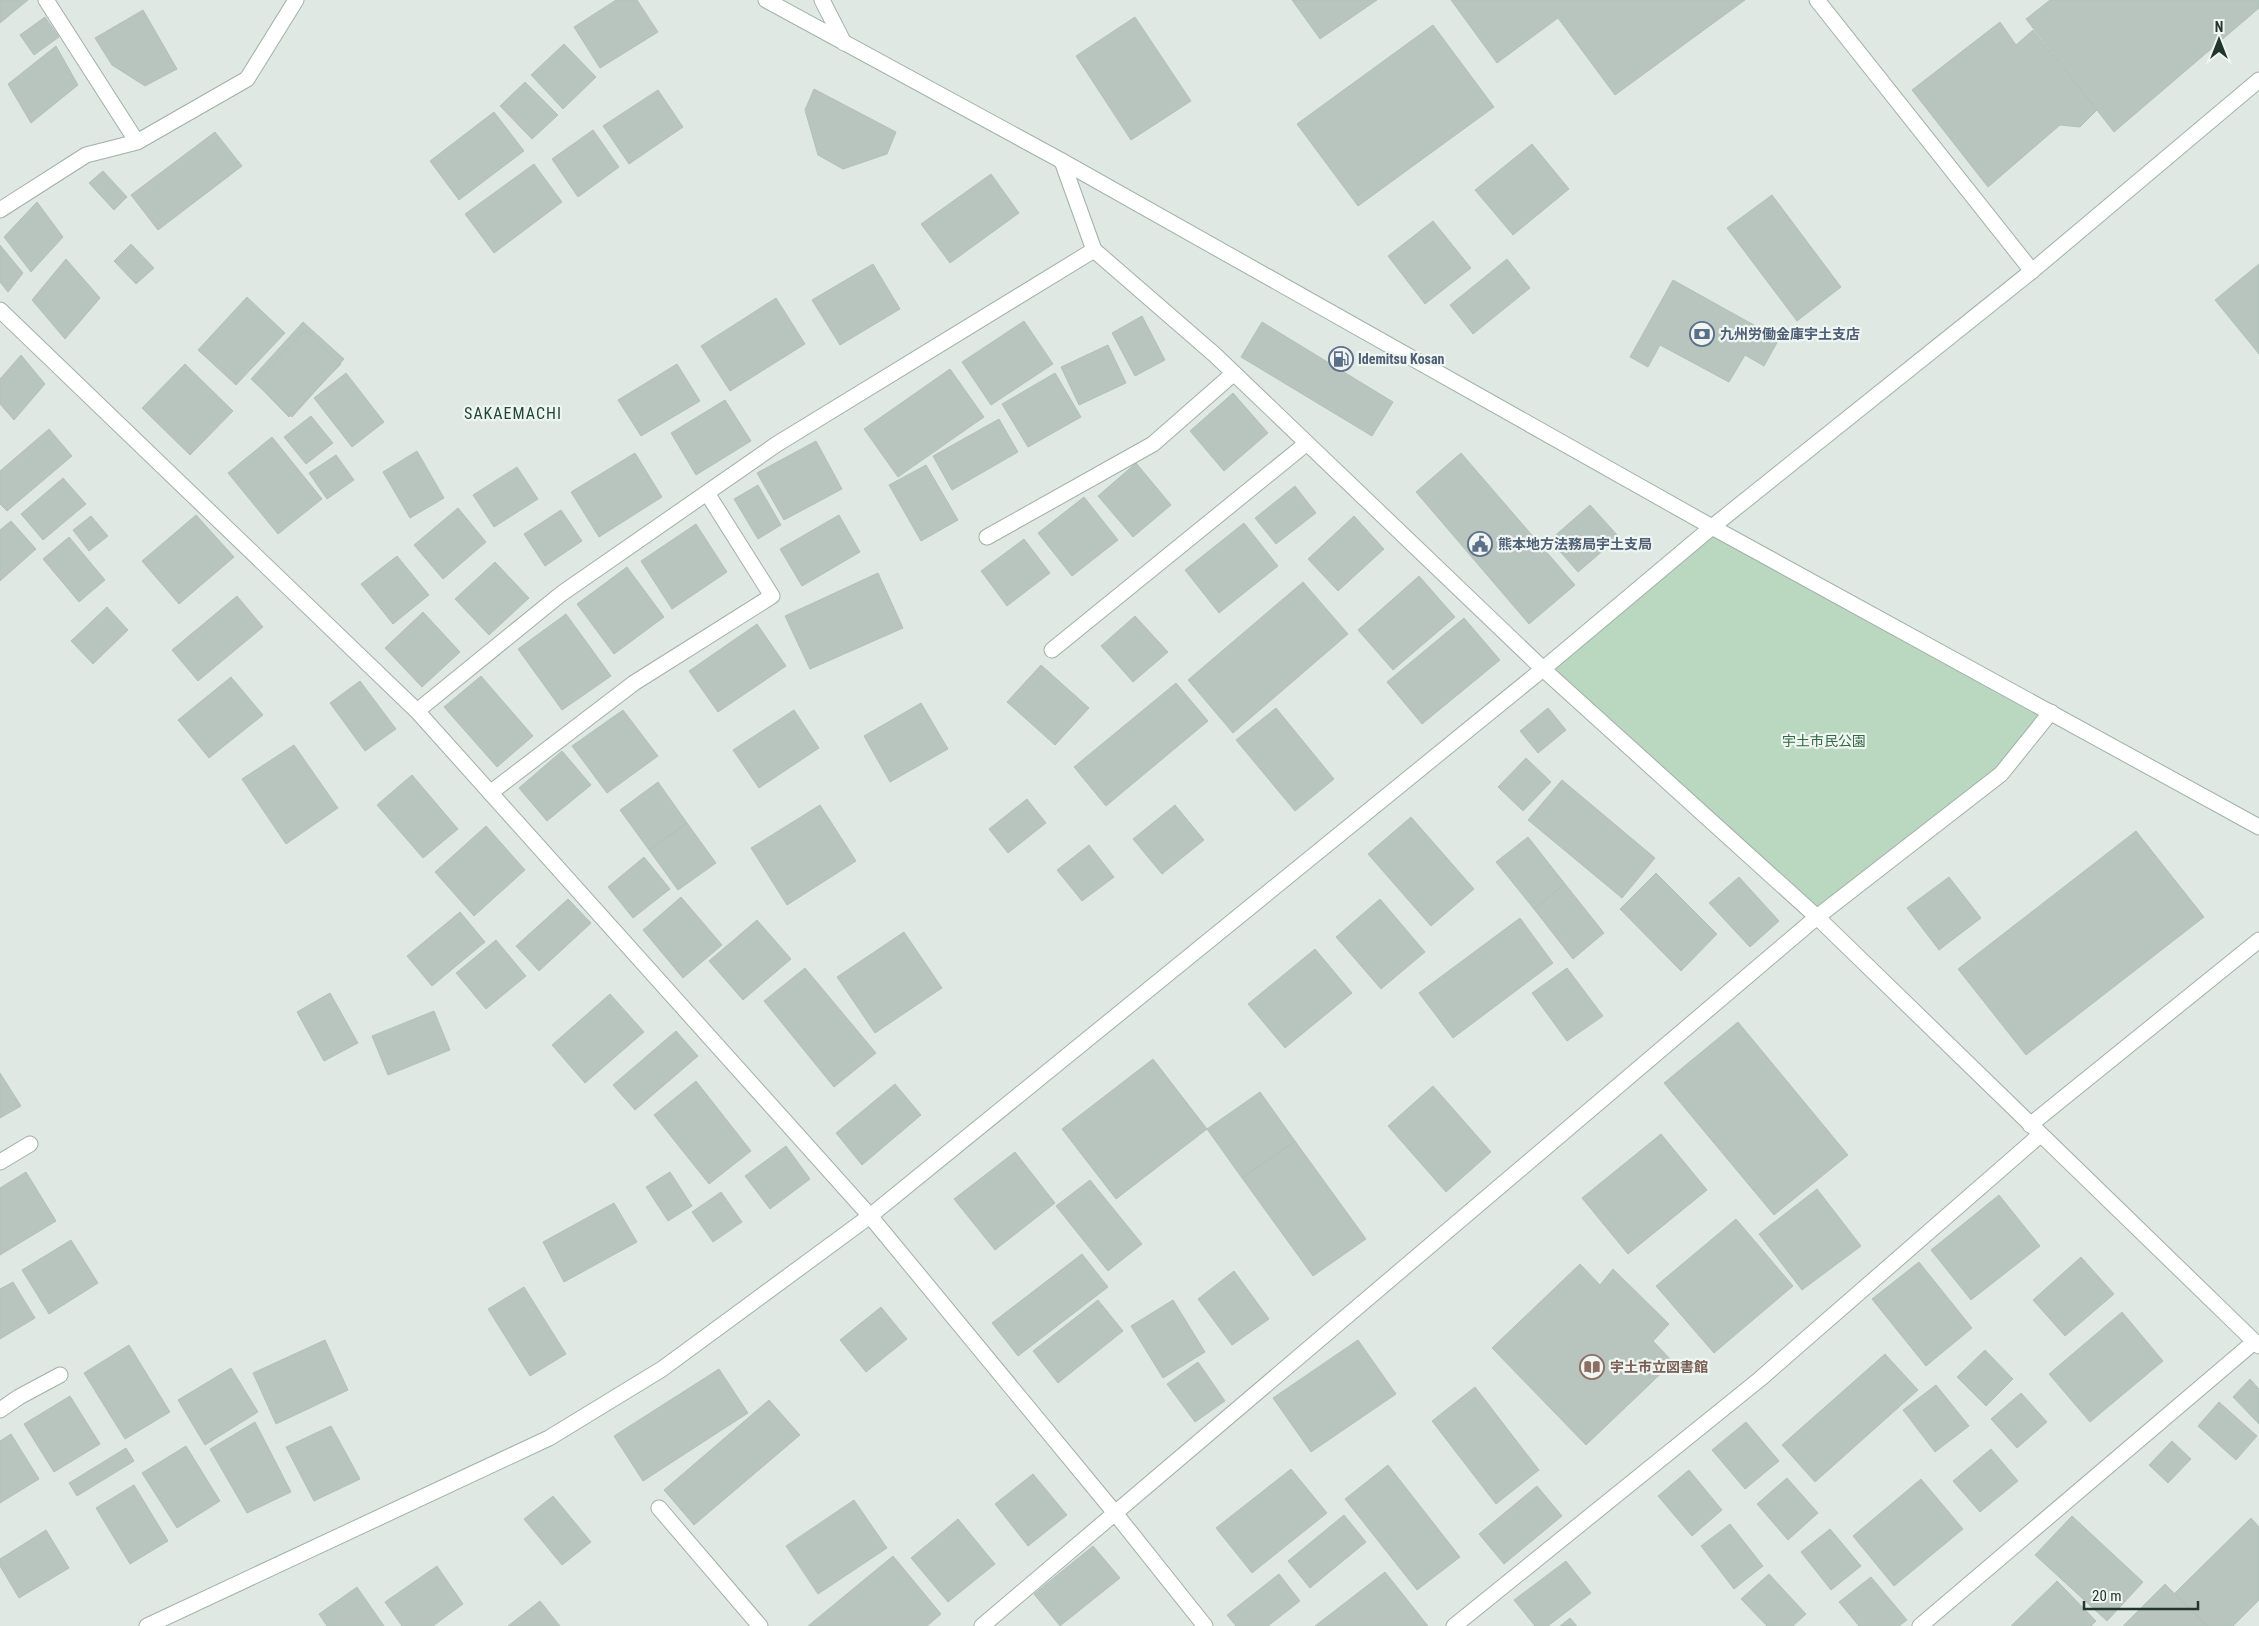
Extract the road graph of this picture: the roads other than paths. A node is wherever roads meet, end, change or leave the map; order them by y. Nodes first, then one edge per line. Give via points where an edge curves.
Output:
1 (46, 0) edge
2 (296, 0) edge
3 (766, 0) edge
4 (822, 0) edge
5 (1817, 0) edge
6 (844, 43) junction
7 (2257, 86) edge
8 (137, 142) junction
9 (1062, 161) junction
10 (0, 210) edge
11 (1094, 250) junction
12 (2032, 271) junction
13 (0, 310) edge
14 (1234, 373) junction
15 (1306, 443) junction
16 (706, 493) junction
17 (1712, 527) junction
18 (987, 537) dead end
19 (1052, 650) dead end
20 (1543, 669) junction
21 (417, 711) junction
22 (2051, 712) junction
23 (490, 792) junction
24 (2259, 827) edge
25 (1817, 917) junction
26 (2259, 940) edge
27 (2035, 1130) junction
28 (30, 1144) dead end
29 (0, 1162) edge
30 (870, 1216) junction
31 (2257, 1344) edge
32 (60, 1375) dead end
33 (0, 1410) edge
34 (659, 1508) dead end
35 (1115, 1513) junction
36 (147, 1626) edge
37 (760, 1626) edge
38 (982, 1626) edge
39 (1205, 1626) edge
40 (1454, 1626) edge
41 (1920, 1626) edge

1 - 8 street
2 - 8 street via 246,79
3 - 6 street
4 - 6 street
5 - 12 street
6 - 9 street
7 - 12 street
8 - 10 street via 86,155
9 - 11 street
9 - 17 street
11 - 14 street
11 - 16 street via 776,444
12 - 17 street
13 - 21 street
14 - 15 street
14 - 18 street via 1153,444
15 - 19 street
15 - 20 street
16 - 21 street via 561,594
16 - 23 street via 772,596 634,683
17 - 20 street
17 - 22 street
20 - 25 street
20 - 30 street
21 - 23 street
22 - 24 street
22 - 25 street via 2001,774
23 - 30 street
25 - 27 street
25 - 35 street
26 - 27 street
27 - 31 street
27 - 40 street via 1760,1379
28 - 29 street
30 - 35 street
30 - 36 street via 662,1369 549,1438
31 - 41 street
32 - 33 street
34 - 37 street
35 - 38 street
35 - 39 street

